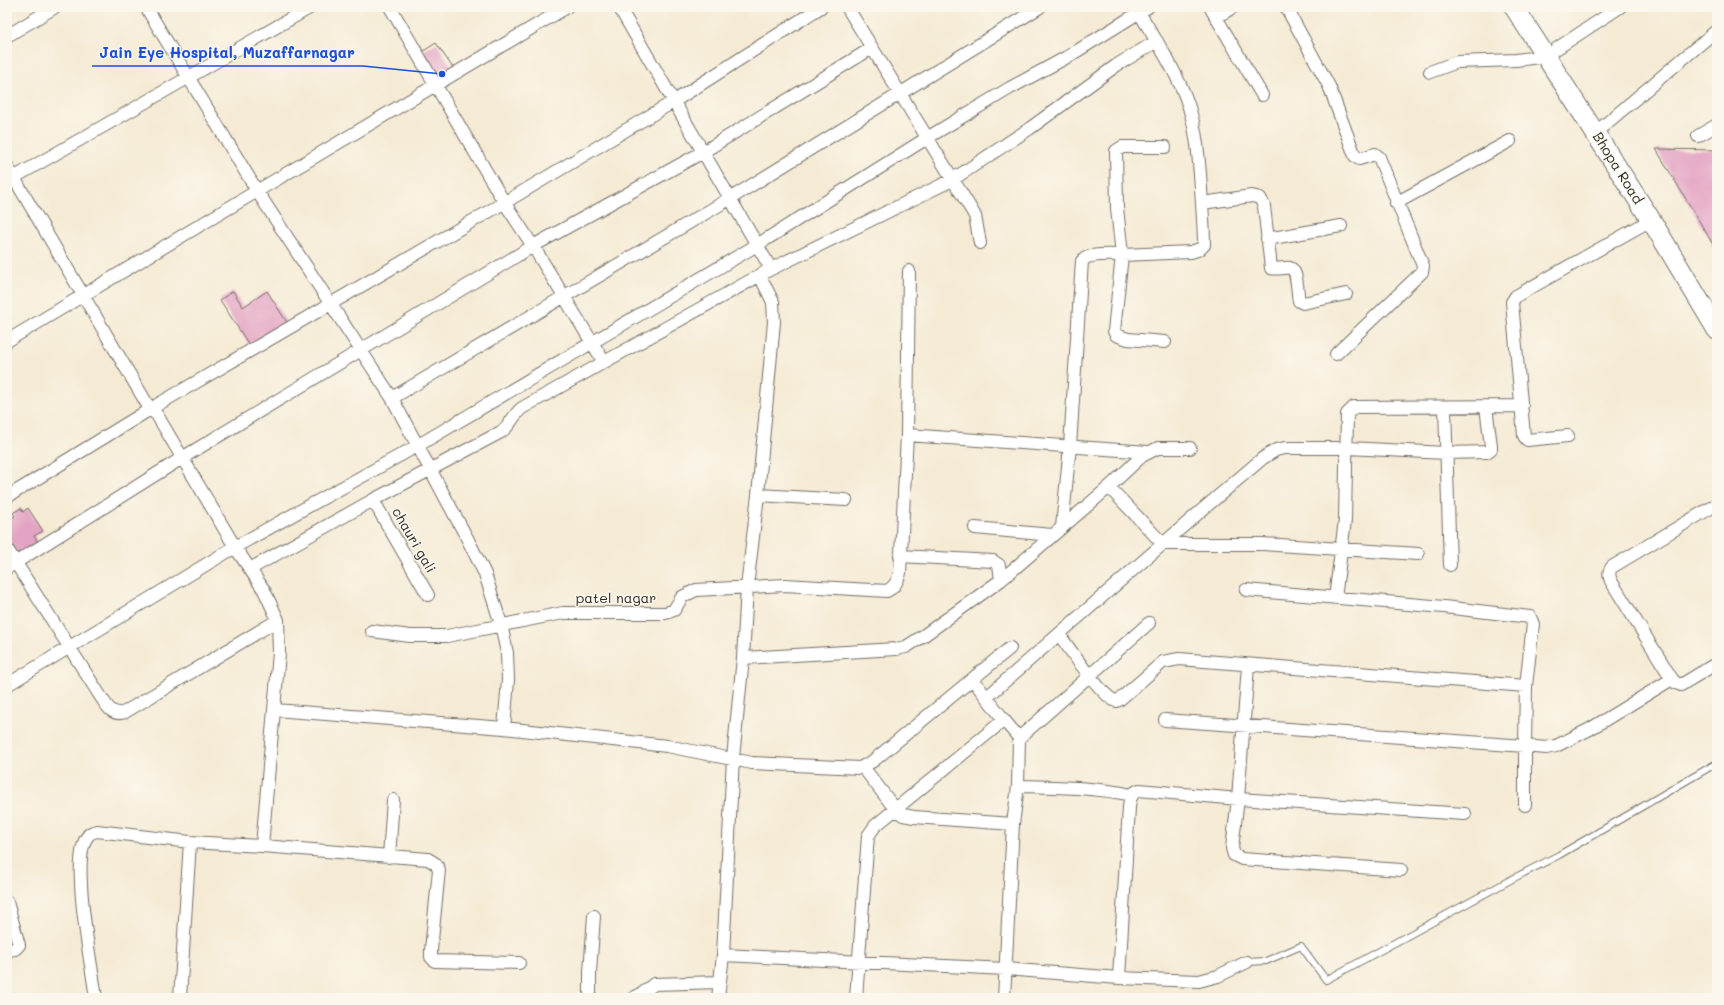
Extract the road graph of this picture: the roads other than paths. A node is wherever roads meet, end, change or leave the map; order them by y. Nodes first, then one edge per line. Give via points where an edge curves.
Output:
1 (55, 7) edge
2 (146, 7) edge
3 (311, 7) edge
4 (390, 7) edge
5 (567, 7) edge
6 (619, 7) edge
7 (821, 7) edge
8 (847, 7) edge
9 (1040, 7) edge
10 (1210, 7) edge
11 (1233, 7) edge
12 (1286, 7) edge
13 (1514, 7) edge
14 (1529, 7) edge
15 (1620, 7) edge
16 (1141, 9) edge
17 (1217, 17) junction
18 (1717, 30) edge
19 (7, 36) edge
20 (1157, 41) junction
21 (872, 48) junction
22 (1551, 52) junction
23 (1430, 72) dead end
24 (188, 79) junction
25 (437, 85) junction
26 (900, 95) junction
27 (1262, 95) dead end
28 (673, 102) junction
29 (1717, 125) edge
30 (1600, 129) junction
31 (1698, 136) dead end
32 (927, 138) junction
33 (1510, 140) dead end
34 (1165, 148) dead end
35 (704, 152) junction
36 (7, 166) edge
37 (10, 180) edge
38 (952, 180) junction
39 (257, 191) junction
40 (731, 198) junction
41 (504, 202) junction
42 (1202, 202) junction
43 (1396, 203) junction
44 (1651, 220) junction
45 (1341, 226) dead end
46 (1267, 238) junction
47 (980, 242) dead end
48 (757, 245) junction
49 (534, 246) junction
50 (1122, 255) junction
51 (771, 269) junction
52 (909, 271) dead end
53 (760, 276) junction
54 (84, 294) junction
55 (1346, 294) dead end
56 (564, 297) junction
57 (332, 303) junction
58 (1717, 306) edge
59 (1717, 330) edge
60 (7, 342) edge
61 (1165, 342) dead end
62 (592, 343) junction
63 (361, 350) junction
64 (1336, 354) dead end
65 (604, 362) junction
66 (392, 398) junction
67 (1522, 406) junction
68 (1444, 407) junction
69 (1486, 407) junction
70 (150, 409) junction
71 (907, 435) junction
72 (1568, 436) dead end
73 (417, 446) junction
74 (1070, 446) junction
75 (1190, 448) dead end
76 (1348, 448) junction
77 (1148, 452) junction
78 (1446, 453) junction
79 (182, 458) junction
80 (431, 470) junction
81 (1109, 487) junction
82 (758, 495) junction
83 (7, 497) edge
84 (373, 500) junction
85 (846, 500) dead end
86 (1717, 504) edge
87 (1062, 527) junction
88 (976, 528) dead end
89 (1052, 536) junction
90 (1163, 544) junction
91 (235, 547) junction
92 (7, 549) edge
93 (1342, 549) junction
94 (1418, 554) dead end
95 (900, 556) junction
96 (11, 565) edge
97 (1450, 565) dead end
98 (250, 569) junction
99 (1001, 580) junction
100 (747, 586) junction
101 (1246, 590) dead end
102 (428, 595) dead end
103 (1336, 598) junction
104 (278, 620) junction
105 (1148, 623) dead end
106 (501, 624) junction
107 (372, 631) dead end
108 (1059, 634) junction
109 (71, 648) junction
110 (1010, 648) dead end
111 (743, 658) junction
112 (1717, 663) edge
113 (1248, 666) junction
114 (1090, 676) junction
115 (1672, 679) junction
116 (973, 680) junction
117 (7, 685) edge
118 (1526, 686) junction
119 (987, 697) junction
120 (275, 710) junction
121 (1004, 720) junction
122 (1165, 720) dead end
123 (1243, 726) junction
124 (504, 728) junction
125 (1019, 738) junction
126 (1525, 746) junction
127 (733, 758) junction
128 (1717, 763) edge
129 (863, 767) junction
130 (1018, 786) junction
131 (1132, 794) junction
132 (1238, 799) junction
133 (393, 800) dead end
134 (1525, 805) dead end
135 (896, 810) junction
136 (1465, 814) dead end
137 (1013, 824) junction
138 (190, 842) junction
139 (262, 846) junction
140 (389, 857) junction
141 (1401, 870) dead end
142 (7, 902) edge
143 (594, 916) dead end
144 (7, 950) edge
145 (723, 956) junction
146 (1247, 962) joint
147 (519, 963) dead end
148 (859, 963) junction
149 (1006, 969) junction
150 (1119, 978) junction
151 (720, 982) junction
152 (96, 998) edge
153 (180, 998) edge
154 (590, 998) edge
155 (633, 998) edge
156 (718, 998) edge
157 (856, 998) edge
158 (1004, 998) edge

1 - 19 street
2 - 24 street
3 - 24 street
4 - 25 street
5 - 25 street
6 - 28 street
7 - 28 street
8 - 21 street
9 - 26 street
10 - 17 street
11 - 17 street
12 - 43 street via 1329,86 1355,156 1358,159 1371,154 1377,155
13 - 22 main road, Bhopa Road
14 - 22 main road, Bhopa Road
15 - 22 street
16 - 20 street
16 - 32 street via 1069,56
17 - 27 street
18 - 30 street
20 - 38 street via 1117,65 1024,133
20 - 42 street via 1188,103 1199,153
21 - 26 street
21 - 35 street
22 - 23 street via 1516,60 1457,62
22 - 30 main road, Bhopa Road
24 - 37 street
24 - 39 street
25 - 39 street
25 - 41 street
26 - 32 street
26 - 40 street
28 - 35 street
28 - 41 street
29 - 31 street
30 - 44 main road, Bhopa Road
30 - 58 main road, Bhopa Road via 1661,213
32 - 38 street
32 - 48 street
33 - 43 street
34 - 50 street via 1122,147 1116,151 1117,208
35 - 40 street
35 - 49 street
36 - 37 street
37 - 54 street
38 - 47 street via 975,216
38 - 51 street
39 - 54 street
39 - 57 street
40 - 48 street
40 - 56 street
41 - 49 street
41 - 57 street
42 - 46 street via 1252,196 1260,198 1264,206
42 - 50 street via 1204,246 1200,249 1170,254
43 - 64 street via 1422,272
44 - 59 main road, Bhopa Road
44 - 67 street via 1513,299
45 - 46 street
46 - 55 street via 1271,268 1293,269 1296,273 1299,301 1303,303
48 - 51 street
48 - 62 street
49 - 56 street
49 - 63 street
50 - 61 street via 1116,300 1115,334 1118,337
50 - 74 street via 1091,256 1082,261
51 - 53 street
52 - 71 street, patel nagar
53 - 65 street
53 - 82 street via 771,296 774,316
54 - 60 street
54 - 70 street
56 - 62 street
56 - 66 street
57 - 63 street
57 - 70 street
62 - 65 street
62 - 73 street
63 - 66 street
63 - 79 street
65 - 80 street via 522,408 510,425 501,432
66 - 73 street
67 - 69 street
67 - 72 street via 1523,432 1527,440
68 - 69 street
68 - 76 street via 1354,407 1347,414
68 - 78 street
69 - 78 street via 1491,448 1487,452
70 - 79 street via 157,415
70 - 83 street
71 - 74 street
71 - 95 street, patel nagar
73 - 80 street
73 - 91 street
74 - 77 street
74 - 87 street
75 - 77 street via 1158,448
76 - 78 street
76 - 90 street via 1285,448 1271,452
76 - 93 street
77 - 81 street
78 - 97 street
79 - 91 street
79 - 96 street
80 - 84 street
80 - 106 street via 485,574
81 - 87 street
81 - 90 street
82 - 85 street
82 - 100 street
84 - 98 street
84 - 102 street, chauri gali
86 - 115 street via 1609,571 1611,581
87 - 89 street
88 - 89 street
89 - 99 street
90 - 93 street via 1263,544
90 - 108 street
91 - 98 street
91 - 109 street
92 - 96 street
93 - 94 street
93 - 103 street
95 - 99 street via 993,561 999,565
95 - 100 street, patel nagar via 898,581 887,591 786,585
96 - 109 street
98 - 104 street via 264,590
99 - 111 street via 906,647
100 - 106 street, patel nagar via 691,591 682,598 674,610 666,613 563,613
100 - 111 street
101 - 103 street
103 - 118 street via 1530,617 1533,624
104 - 109 street via 120,714 110,710 98,694
104 - 120 street via 279,653
105 - 114 street
106 - 107 street via 447,636 410,636
106 - 124 street via 508,680
108 - 114 street
108 - 119 street
109 - 117 street
110 - 116 street
111 - 127 street
112 - 115 street via 1681,685
113 - 114 street via 1178,659 1163,662 1116,701 1110,699
113 - 118 street
113 - 123 street
114 - 125 street
115 - 126 street via 1590,729 1556,746
116 - 119 street
116 - 129 street
118 - 126 street
119 - 121 street
120 - 124 street
120 - 139 street
121 - 125 street
121 - 135 street
122 - 123 street
123 - 126 street
123 - 132 street
124 - 127 street via 667,746
125 - 130 street
126 - 134 street
127 - 129 street via 752,763 852,769
127 - 145 street
128 - 146 lane via 1559,856 1326,980 1301,946 1266,961
129 - 135 street
130 - 131 street via 1109,790
130 - 137 street
131 - 132 street via 1139,790
131 - 150 street via 1129,807
132 - 136 street
132 - 141 street via 1232,848 1237,857
133 - 140 street
135 - 137 street via 903,815 914,817
135 - 148 street via 868,836
137 - 149 street
138 - 139 street
138 - 152 street via 97,831 86,838 80,873
138 - 153 street
139 - 140 street
140 - 147 street via 428,859 434,861 438,867 431,950 431,957 435,961
142 - 144 street via 19,945 15,950
143 - 154 street
145 - 148 street
145 - 151 street
146 - 150 street via 1208,980
148 - 149 street
148 - 157 street
149 - 150 street
149 - 158 street
151 - 155 street via 654,984
151 - 156 street

